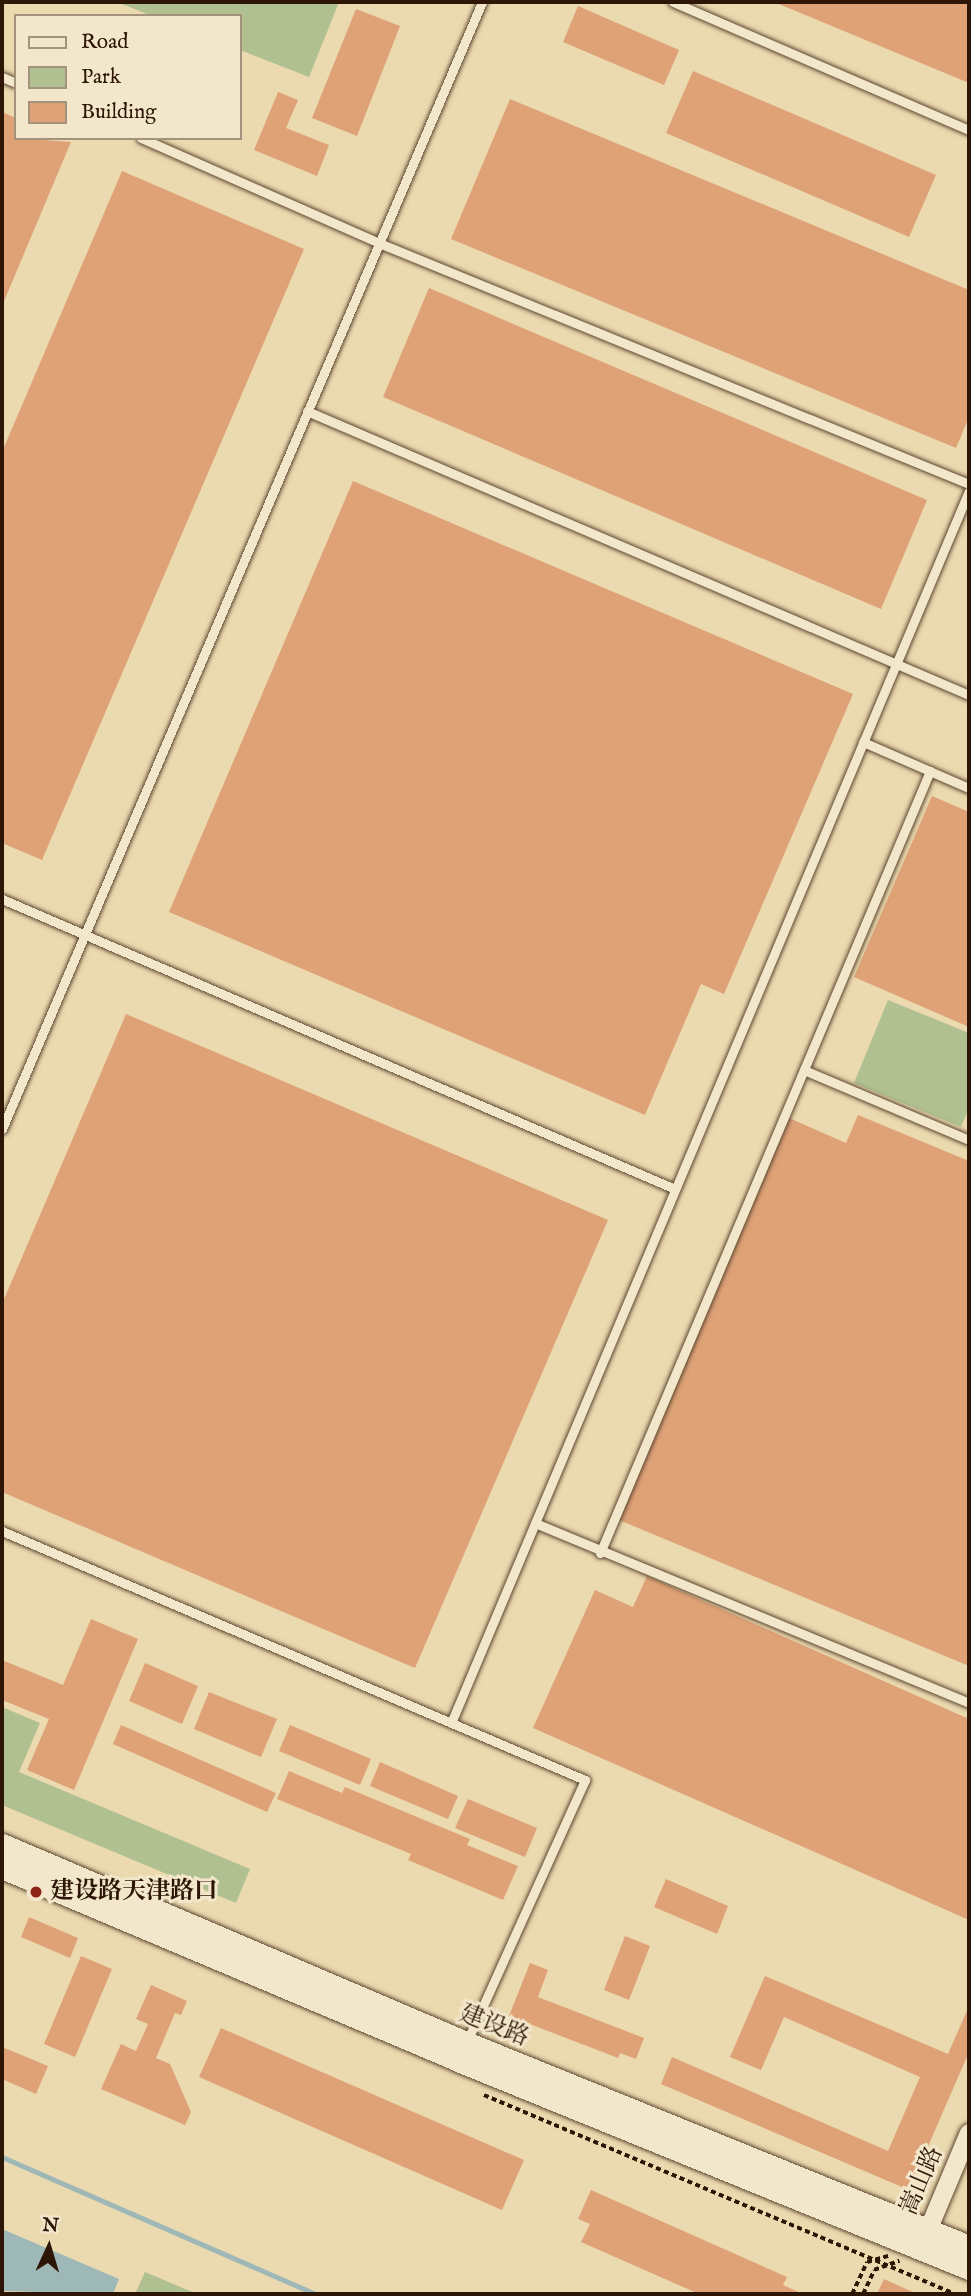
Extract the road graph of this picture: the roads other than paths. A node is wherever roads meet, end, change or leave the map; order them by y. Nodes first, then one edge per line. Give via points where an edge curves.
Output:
1 (482, 2) edge
2 (673, 2) edge
3 (969, 130) edge
4 (146, 140) edge
5 (379, 243) junction
6 (307, 411) junction
7 (969, 484) edge
8 (969, 491) edge
9 (896, 664) junction
10 (969, 695) edge
11 (863, 742) junction
12 (930, 771) junction
13 (969, 788) edge
14 (2, 900) edge
15 (84, 935) junction
16 (804, 1070) junction
17 (2, 1129) edge
18 (969, 1140) edge
19 (675, 1189) junction
20 (535, 1523) junction
21 (2, 1531) edge
22 (600, 1553) junction
23 (969, 1703) edge
24 (451, 1723) junction
25 (2, 1845) edge
26 (2, 1867) edge
27 (462, 2052) junction
28 (969, 2133) edge
29 (969, 2161) edge
30 (929, 2240) junction
31 (969, 2247) edge
32 (969, 2268) edge

1 - 5 lane
2 - 3 lane
4 - 5 lane
5 - 6 lane
5 - 7 lane
6 - 9 lane
6 - 15 lane
8 - 9 lane
9 - 10 lane
9 - 11 lane
11 - 12 lane
11 - 19 lane
12 - 13 lane
12 - 16 lane
14 - 15 lane
15 - 17 lane
15 - 19 lane
16 - 18 lane
16 - 22 lane
19 - 20 lane
20 - 22 lane
20 - 24 lane
21 - 24 lane
22 - 23 lane via 651,1567
24 - 27 lane via 584,1780
25 - 27 street, 建设路
26 - 27 street, 建设路
27 - 30 street, 建设路
28 - 30 street, 嵩山路
29 - 30 street, 嵩山路
30 - 31 street, 建设路
30 - 32 street, 建设路

